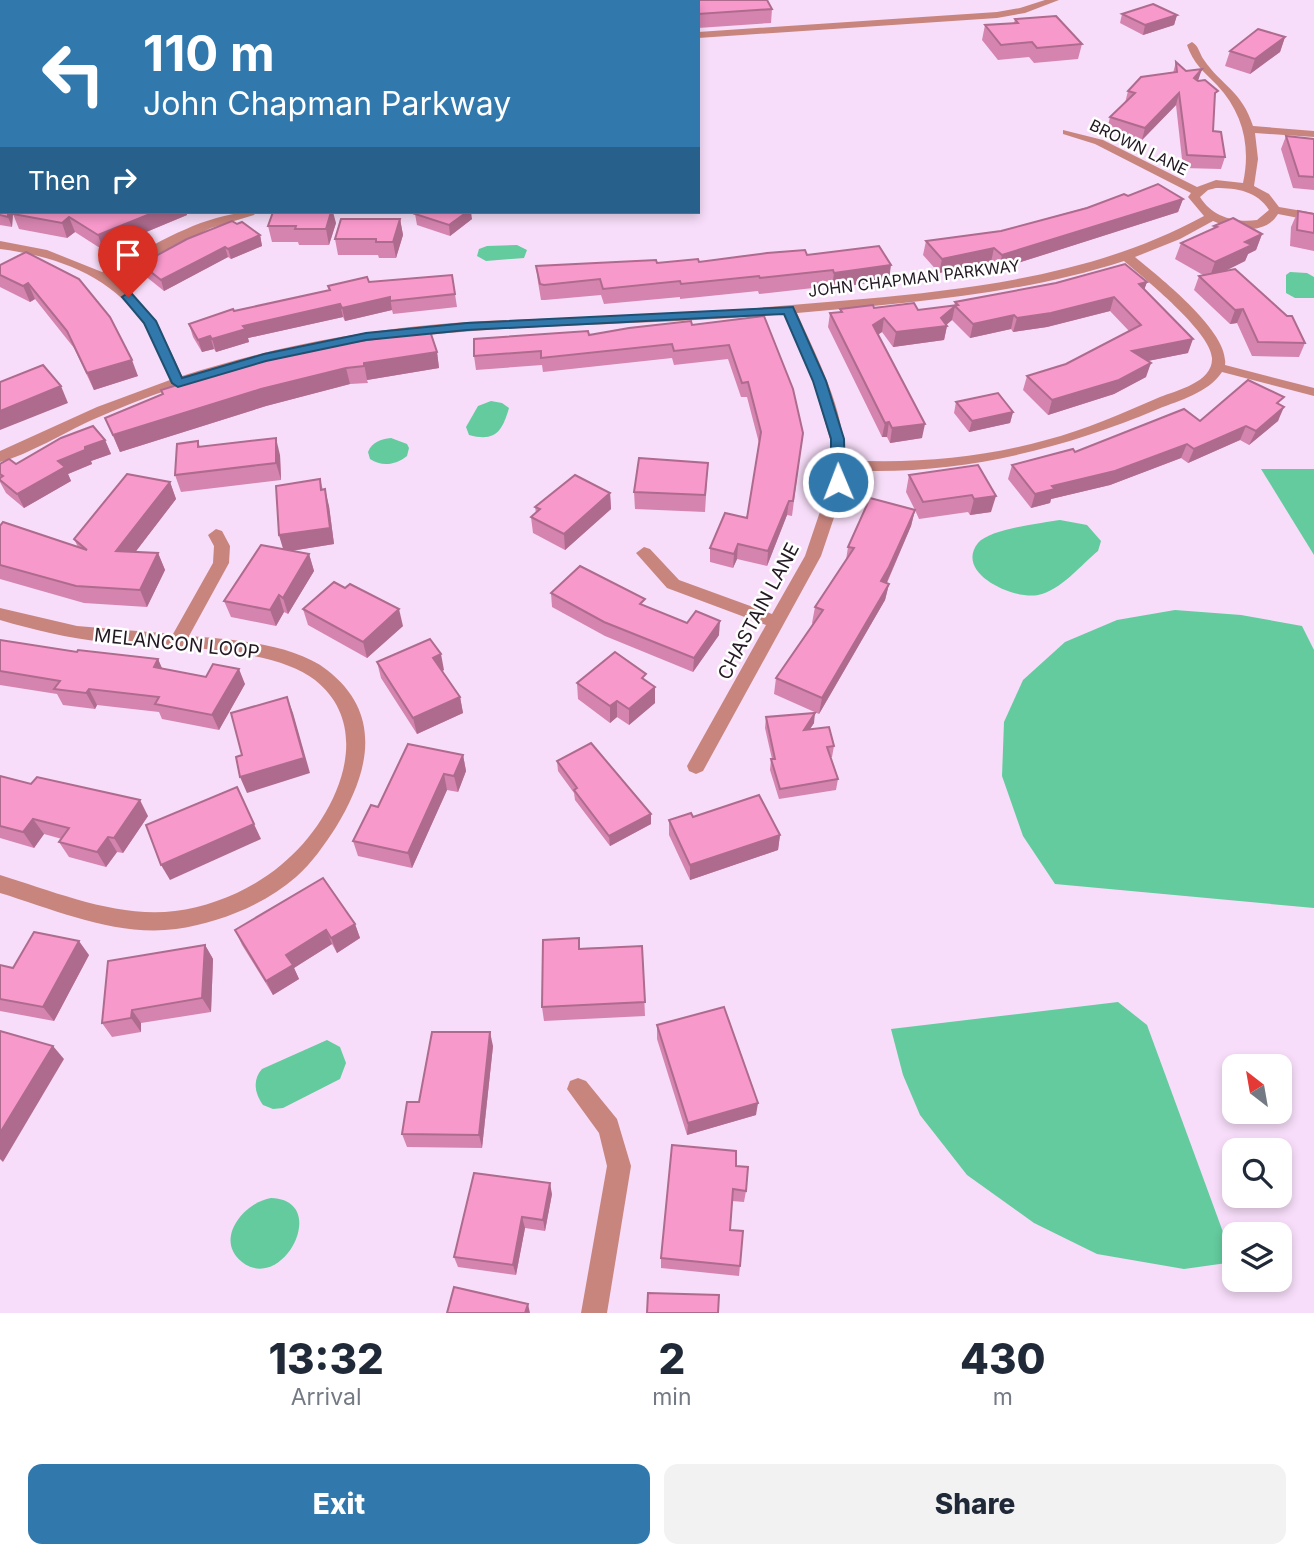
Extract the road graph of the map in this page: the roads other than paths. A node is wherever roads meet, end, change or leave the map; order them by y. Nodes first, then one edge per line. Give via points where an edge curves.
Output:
1 (1054, 0) edge
2 (700, 35) edge
3 (1192, 45) dead end
4 (1251, 129) junction
5 (1067, 132) dead end
6 (1314, 134) edge
7 (1248, 188) junction
8 (1197, 192) junction
9 (1275, 210) junction
10 (243, 214) edge
11 (1212, 217) junction
12 (1314, 217) edge
13 (0, 245) edge
14 (1124, 256) junction
15 (103, 276) junction
16 (789, 310) junction
17 (1218, 367) junction
18 (178, 383) junction
19 (1314, 392) edge
20 (0, 457) edge
21 (838, 465) junction
22 (216, 535) dead end
23 (644, 553) dead end
24 (0, 614) edge
25 (778, 622) junction
26 (177, 642) junction
27 (696, 766) dead end
28 (0, 885) edge
29 (578, 1088) dead end
30 (594, 1313) edge

1 - 2 street via 997,15
3 - 4 street via 1197,61 1226,88
4 - 6 street
4 - 7 street via 1254,161
5 - 8 street, BROWN LANE via 1099,142
7 - 8 street via 1216,184
7 - 9 street via 1270,200
8 - 11 street via 1198,207
9 - 11 street via 1268,220 1255,224
9 - 12 street
10 - 15 street via 206,225
11 - 14 street, JOHN CHAPMAN PARKWAY via 1181,235
13 - 15 street via 64,257
14 - 16 street, JOHN CHAPMAN PARKWAY via 1035,281 982,290
14 - 17 street via 1156,279 1211,340 1219,354
15 - 18 street via 149,321
16 - 18 street, JOHN CHAPMAN PARKWAY via 467,327 366,337 264,357
16 - 21 street, CHASTAIN LANE via 820,381 837,439
17 - 19 street
17 - 21 street via 1200,386 1047,445 896,468
18 - 20 street, JOHN CHAPMAN PARKWAY via 100,409
21 - 25 street, CHASTAIN LANE via 838,482 813,556
22 - 26 street via 222,546 221,563
23 - 25 street via 673,584
24 - 26 street, MELANCON LOOP via 78,632
25 - 27 street, CHASTAIN LANE
26 - 28 street, MELANCON LOOP via 256,650 289,659 319,673 341,695 355,722 358,753 351,783 312,846 291,869 260,891 221,909 173,920 116,918
29 - 30 street via 609,1127 619,1166

